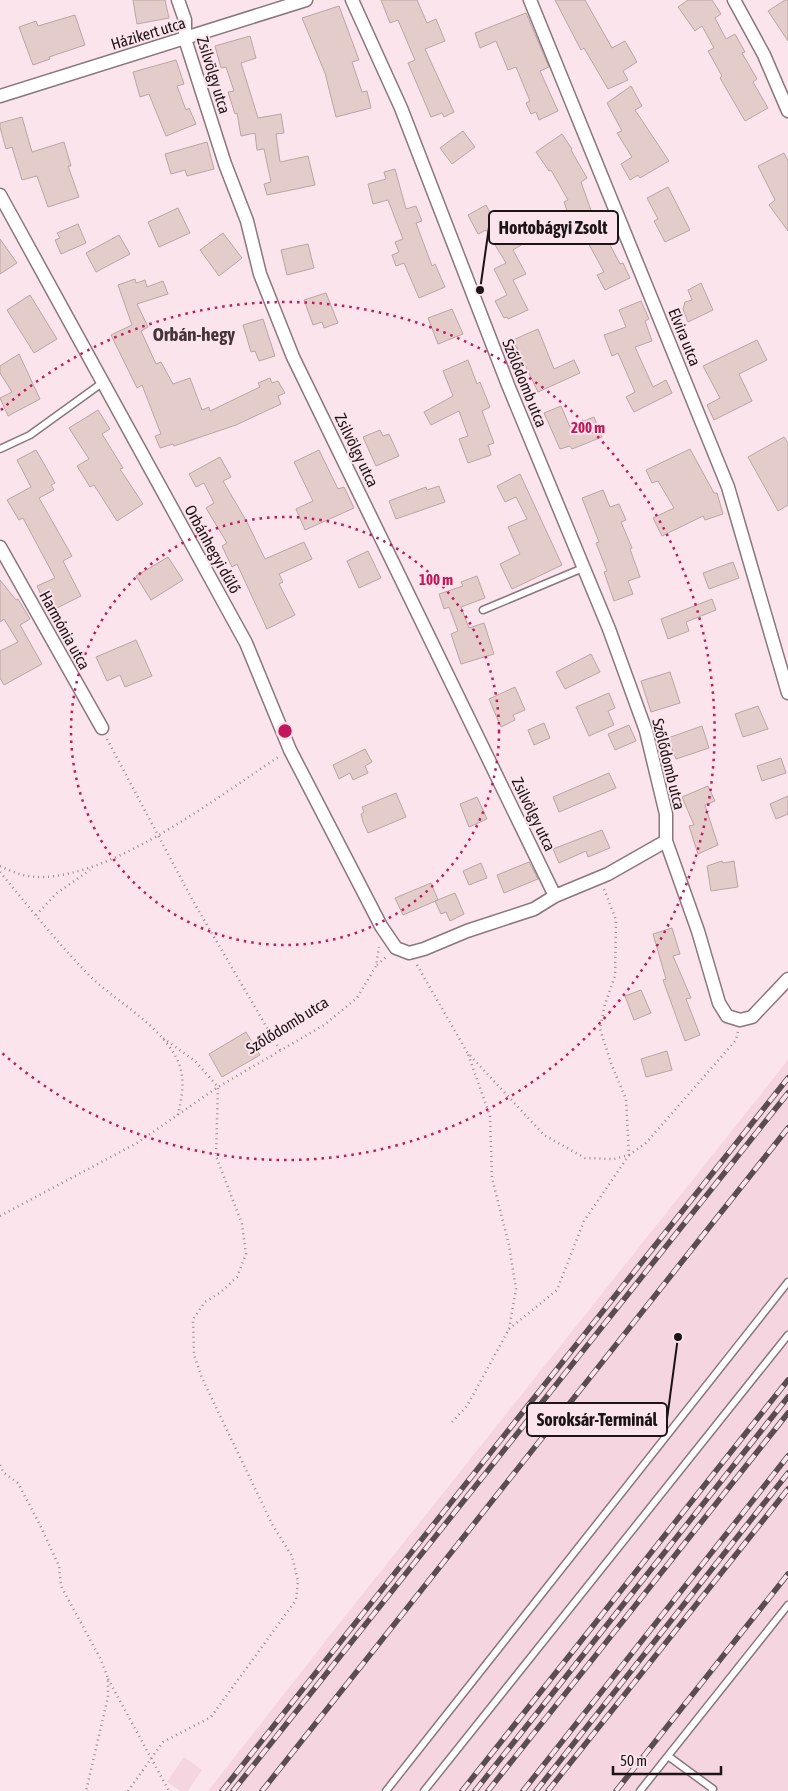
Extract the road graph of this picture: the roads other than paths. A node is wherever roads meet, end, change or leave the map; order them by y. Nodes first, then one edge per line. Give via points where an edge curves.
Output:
1 (178, 0) edge
2 (306, 0) edge
3 (352, 0) edge
4 (530, 0) edge
5 (734, 0) edge
6 (185, 39) junction
7 (0, 96) edge
8 (788, 111) edge
9 (0, 195) edge
10 (102, 383) junction
11 (0, 450) edge
12 (0, 547) edge
13 (583, 568) junction
14 (483, 610) dead end
15 (788, 693) edge
16 (102, 728) road end
17 (666, 842) junction
18 (555, 896) junction
19 (788, 979) edge
20 (788, 1282) edge
21 (788, 1335) edge
22 (788, 1605) edge
23 (668, 1756) junction
24 (386, 1791) edge
25 (424, 1791) edge
26 (640, 1791) edge
27 (712, 1791) edge

1 - 6 street, Zsilvölgy utca
2 - 6 street, Házikert utca
3 - 13 street, Szőlődomb utca via 401,108 497,358
4 - 15 street, Elvira utca via 728,487
5 - 8 street via 764,55
6 - 7 street, Házikert utca
6 - 18 street, Zsilvölgy utca via 247,222 260,274 293,357
9 - 10 street, Orbánhegyi dűlő
10 - 11 lane via 30,435
10 - 18 street, Orbánhegyi dűlő via 246,643 290,750 381,926 396,948 410,953 424,949 474,928 534,909
12 - 16 street, Harmónia utca
13 - 14 lane
13 - 17 street, Szőlődomb utca via 646,731 666,814
17 - 18 street via 600,878
17 - 19 street, Szőlődomb utca via 698,931 719,1003 727,1016 740,1020 752,1017
20 - 24 lane
21 - 25 lane
22 - 23 lane
23 - 26 lane
23 - 27 lane

